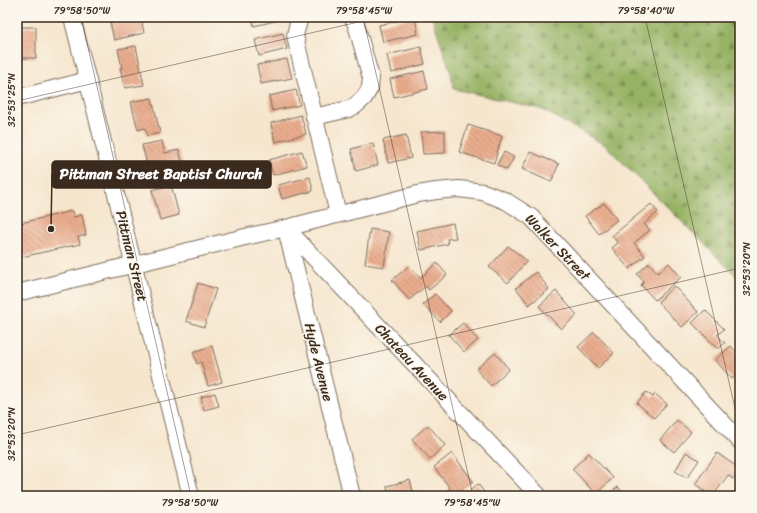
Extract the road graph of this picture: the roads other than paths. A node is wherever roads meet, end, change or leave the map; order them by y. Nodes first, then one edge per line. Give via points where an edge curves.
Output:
1 (72, 17) edge
2 (300, 17) edge
3 (352, 17) edge
4 (88, 80) junction
5 (17, 98) edge
6 (314, 117) junction
7 (338, 214) junction
8 (286, 228) junction
9 (134, 265) junction
10 (17, 293) edge
11 (740, 441) edge
12 (191, 496) edge
13 (352, 496) edge
14 (539, 496) edge

1 - 4 street, Pittman Street
2 - 6 street via 295,35
3 - 6 street via 371,78 370,88 356,106
4 - 5 street
4 - 9 street, Pittman Street
6 - 7 street
7 - 8 street, Walker Street
7 - 11 street, Walker Street via 418,194 459,189 483,192 506,201 531,217
8 - 9 street, Walker Street
8 - 13 street, Hyde Avenue
8 - 14 street, Chateau Avenue
9 - 10 street, Walker Street
9 - 12 street, Pittman Street

